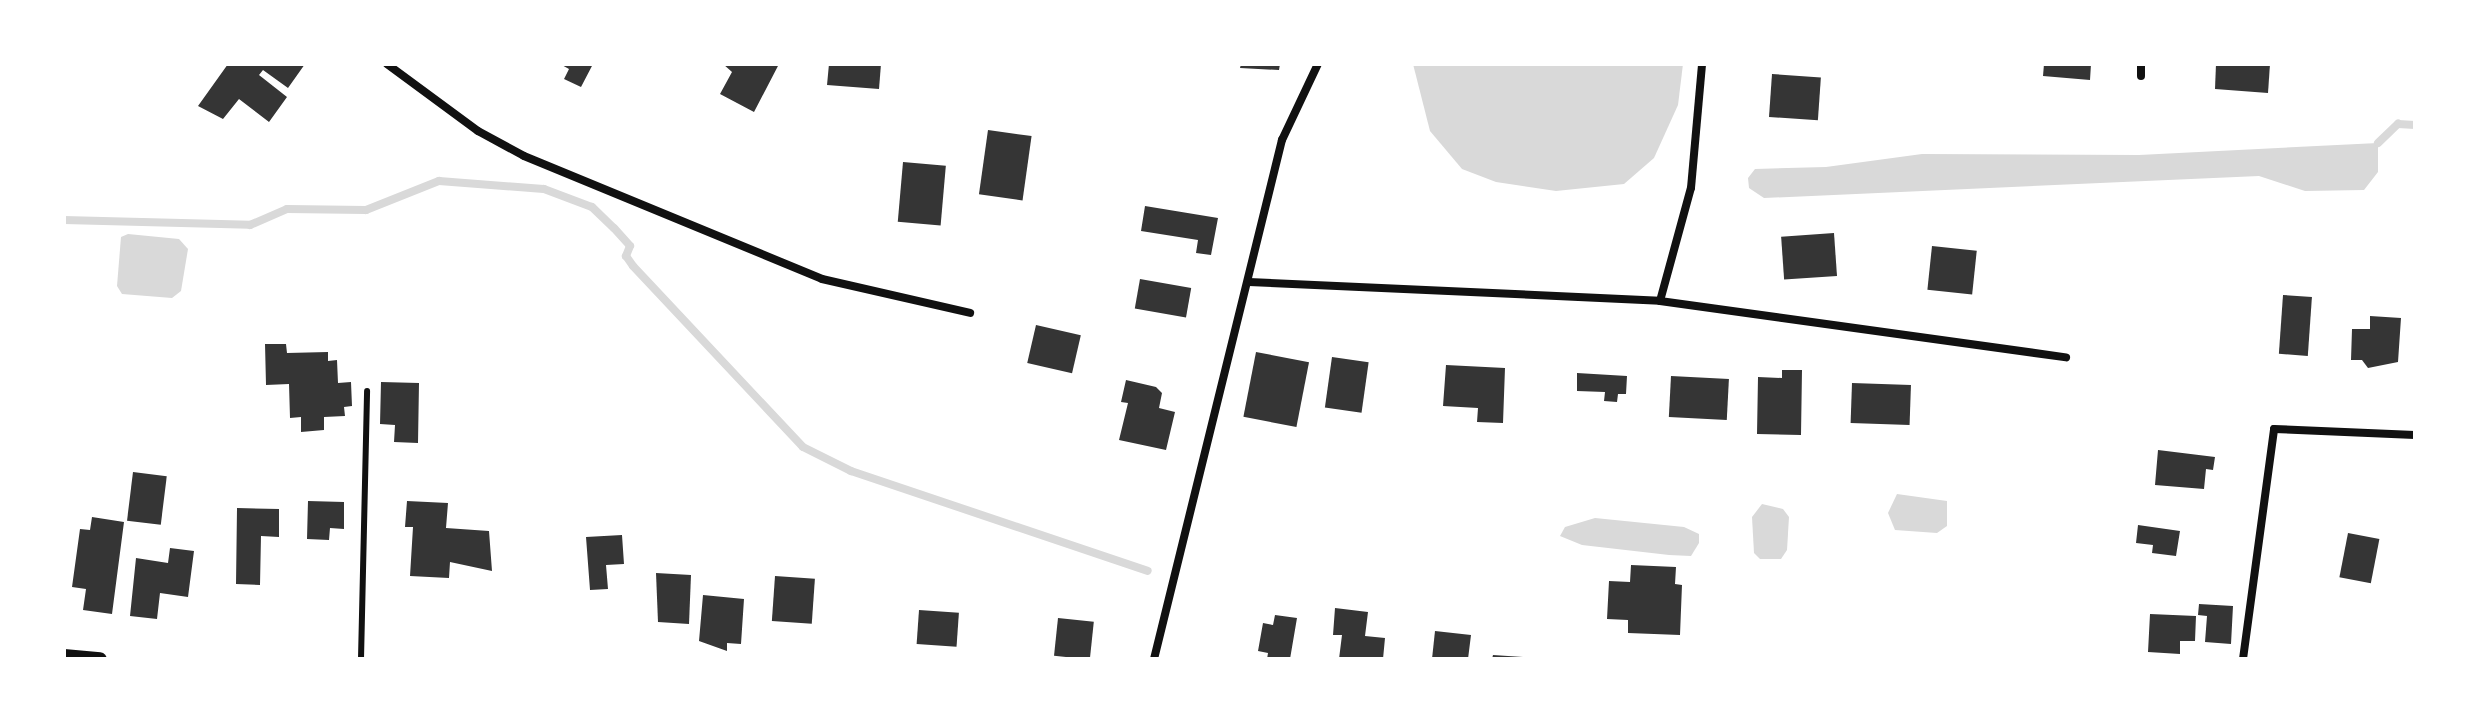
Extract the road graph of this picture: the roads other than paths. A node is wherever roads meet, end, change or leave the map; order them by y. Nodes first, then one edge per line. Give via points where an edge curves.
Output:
1 (387, 64) edge
2 (1318, 64) edge
3 (1702, 64) edge
4 (2141, 64) edge
5 (2141, 76) dead end
6 (1249, 282) junction
7 (1660, 301) junction
8 (970, 313) dead end
9 (2066, 357) dead end
10 (367, 391) dead end
11 (2415, 435) edge
12 (64, 656) edge
13 (100, 659) edge
14 (361, 659) edge
15 (1154, 659) edge
16 (2243, 659) edge

1 - 8 street via 478,131 524,156 822,279
2 - 6 street via 1282,140
3 - 7 street via 1691,188
4 - 5 street
6 - 7 street
6 - 15 street
7 - 9 street
10 - 14 lane
11 - 16 street via 2274,429
12 - 13 street

